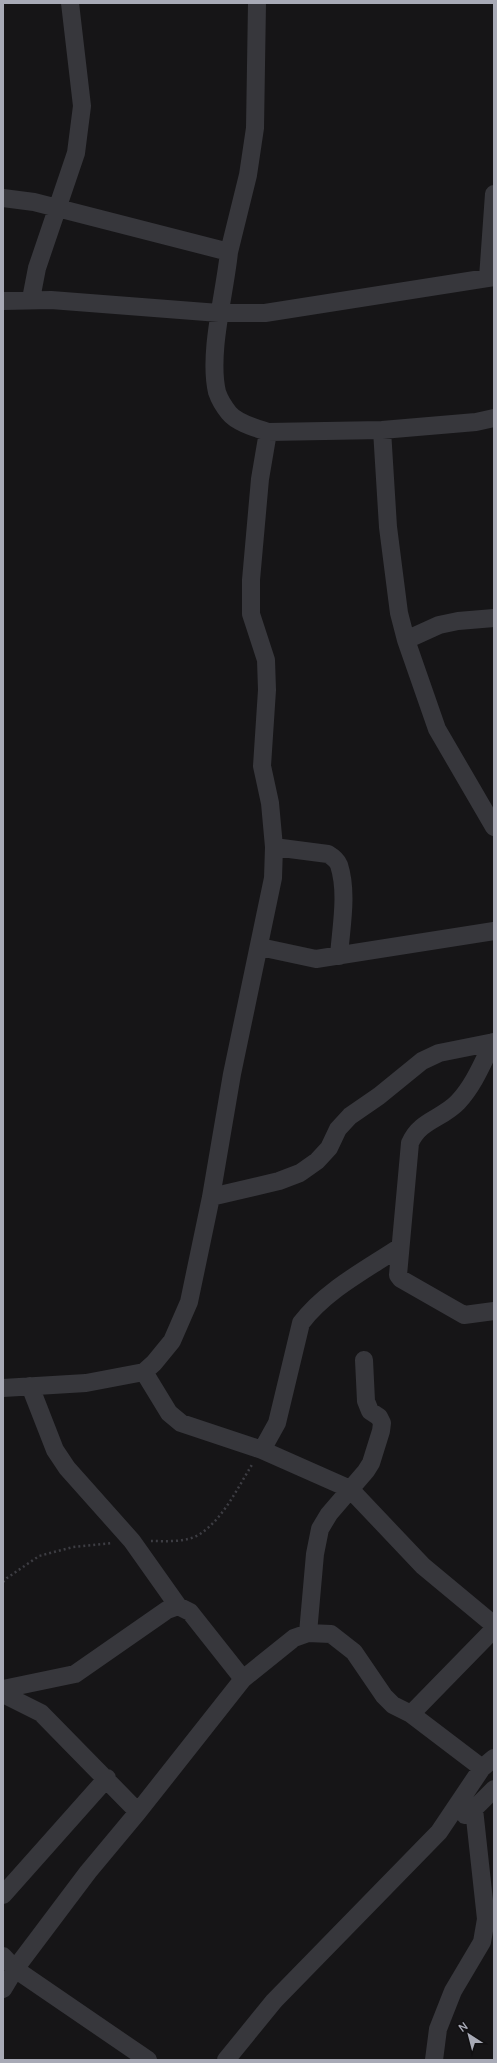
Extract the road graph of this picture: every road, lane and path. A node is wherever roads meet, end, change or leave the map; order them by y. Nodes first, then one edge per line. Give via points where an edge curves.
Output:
1 (70, 3) edge
2 (257, 3) edge
3 (494, 194) edge
4 (3, 198) edge
5 (57, 209) junction
6 (229, 252) junction
7 (491, 278) edge
8 (31, 299) junction
9 (3, 301) edge
10 (219, 313) junction
11 (494, 418) edge
12 (382, 430) junction
13 (268, 432) junction
14 (494, 618) edge
15 (406, 640) junction
16 (491, 818) edge
17 (274, 848) junction
18 (494, 931) edge
19 (260, 948) junction
20 (339, 956) junction
21 (494, 1042) edge
22 (211, 1197) junction
23 (400, 1247) junction
24 (494, 1311) edge
25 (364, 1360) dead end
26 (144, 1372) junction
27 (30, 1386) junction
28 (3, 1388) edge
29 (262, 1450) junction
30 (350, 1489) junction
31 (178, 1606) junction
32 (494, 1625) edge
33 (494, 1629) edge
34 (308, 1633) junction
35 (243, 1679) junction
36 (3, 1689) edge
37 (3, 1694) edge
38 (412, 1714) junction
39 (488, 1763) edge
40 (107, 1778) junction
41 (494, 1789) edge
42 (474, 1809) junction
43 (138, 1812) junction
44 (439, 1832) junction
45 (3, 1895) edge
46 (3, 1956) edge
47 (16, 1969) junction
48 (3, 1989) edge
49 (148, 2060) edge
50 (226, 2060) edge
51 (434, 2060) edge

1 - 5 street via 82,106 76,153
2 - 6 street via 255,128 248,175
3 - 7 street
4 - 5 street via 34,202
5 - 6 street
5 - 8 street via 37,268
6 - 10 street
7 - 10 street via 265,313
8 - 9 street
8 - 10 street
10 - 13 street via 214,374 218,394 230,414
11 - 12 street via 476,422
12 - 13 street
12 - 15 street via 388,527 399,613
13 - 17 street via 258,502 251,580 251,614 266,660 267,690 262,766 270,803
14 - 15 street via 439,625
15 - 16 street via 437,729
17 - 19 street via 273,878
17 - 20 street via 328,854 335,858 339,865 342,891
18 - 20 street
19 - 20 street via 316,959
19 - 22 street via 232,1074
21 - 22 street via 439,1053 422,1061 350,1116 338,1129 328,1148 300,1173 279,1181
21 - 23 street via 468,1091 445,1113 425,1123 415,1132 410,1143
22 - 26 street via 189,1302 172,1341
23 - 24 street via 398,1275 401,1279 464,1315
23 - 29 street via 311,1309 301,1323 277,1423
25 - 30 street via 366,1401 370,1411 379,1417 382,1423 371,1463
26 - 27 street via 86,1383
26 - 29 street via 169,1413 181,1423
27 - 28 street
27 - 31 street via 55,1450 67,1468 132,1541
29 - 30 street
30 - 32 street via 423,1566
30 - 34 street via 320,1529 315,1554
31 - 35 street via 190,1612
31 - 36 street via 167,1610 75,1674
33 - 38 street
34 - 35 street via 294,1638
34 - 38 street via 331,1634 354,1652 393,1705
35 - 43 street
37 - 40 street via 41,1713
38 - 39 street
39 - 44 street
40 - 43 street
40 - 45 street
41 - 42 street
42 - 44 street
42 - 51 street via 485,1926 482,1942 453,1991 438,2029
43 - 47 street via 88,1872
44 - 50 street via 274,2002
46 - 47 street
47 - 48 street
47 - 49 street

